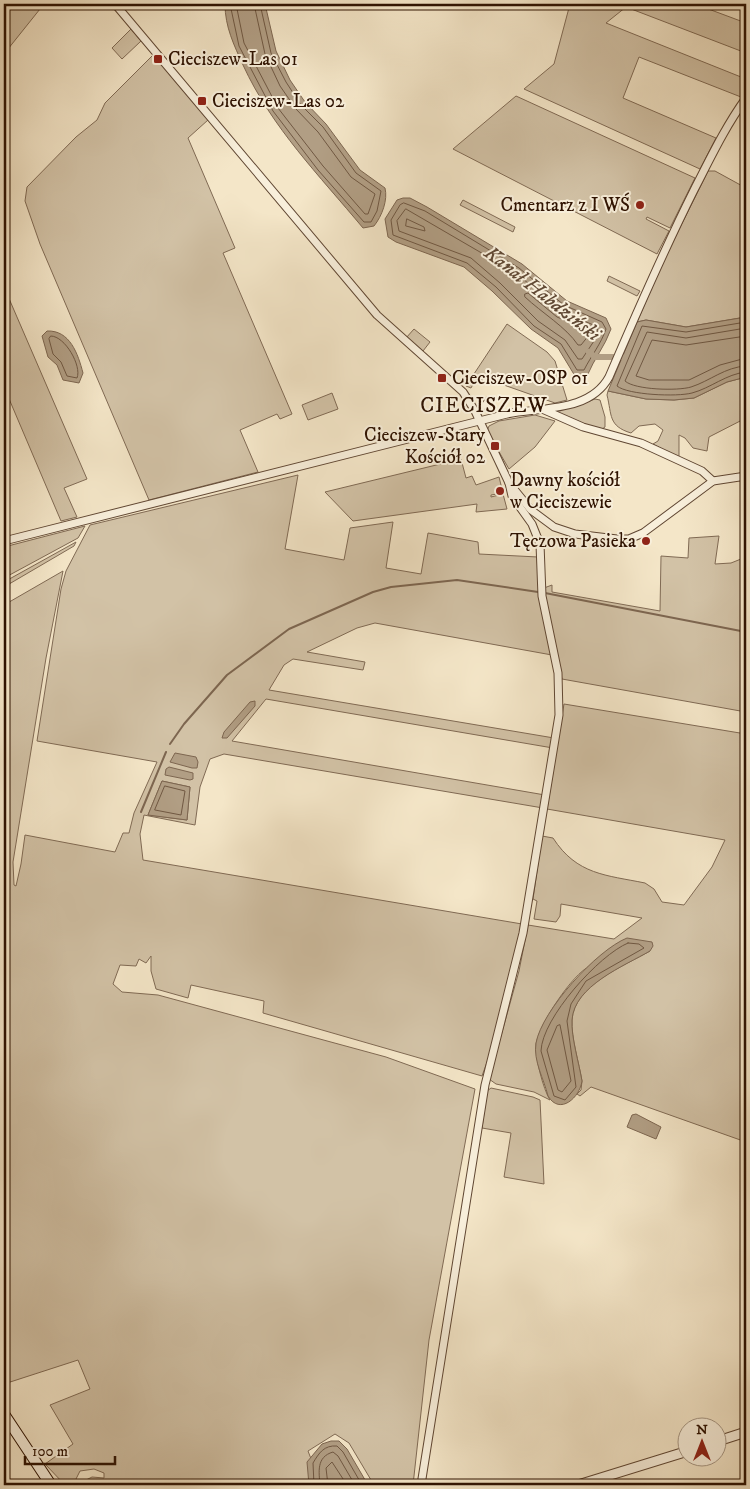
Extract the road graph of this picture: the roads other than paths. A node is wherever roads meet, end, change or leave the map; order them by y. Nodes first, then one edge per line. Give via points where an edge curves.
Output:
1 (115, 4) edge
2 (746, 98) edge
3 (488, 400) dead end
4 (542, 408) junction
5 (480, 411) dead end
6 (480, 423) junction
7 (746, 476) edge
8 (713, 481) junction
9 (509, 483) junction
10 (4, 541) edge
11 (4, 1414) edge
12 (746, 1432) edge
13 (728, 1438) edge
14 (678, 1454) edge
15 (51, 1485) edge
16 (421, 1485) edge
17 (578, 1485) edge

1 - 6 street via 377,315 463,392
2 - 4 street via 729,122 702,173 600,391 589,399
3 - 5 street
4 - 6 street
4 - 8 street via 584,427 641,444 702,471
6 - 9 street
6 - 10 street
7 - 8 street
8 - 9 street via 643,533 629,539 575,534 554,527 531,510
9 - 16 street via 512,496 532,524 540,544 543,602 558,673 559,715 523,933 485,1085
11 - 15 main road
12 - 13 street
14 - 17 street

